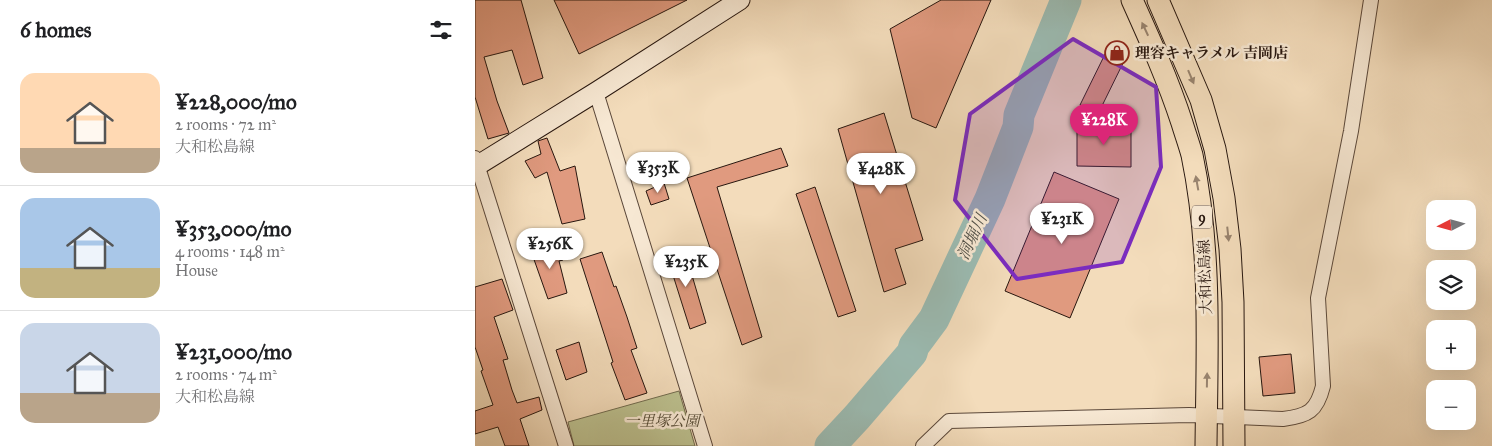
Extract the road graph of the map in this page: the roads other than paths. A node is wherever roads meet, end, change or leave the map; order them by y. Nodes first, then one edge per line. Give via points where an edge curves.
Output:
1 (740, 0) edge
2 (1132, 0) edge
3 (1158, 0) edge
4 (1371, 0) edge
5 (596, 92) junction
6 (476, 164) edge
7 (1206, 416) junction
8 (1233, 417) junction
9 (566, 446) edge
10 (705, 446) edge
11 (923, 446) edge
12 (1206, 446) edge
13 (1234, 446) edge

1 - 5 street
7 -> 2 main road, 大和松島線 / 9 via 1206,253 1199,198 1191,154 1175,101
3 -> 8 main road, 大和松島線 / 9 via 1201,100 1224,198 1233,302
4 - 8 street via 1351,131 1318,298 1323,386 1319,401 1311,411 1299,417
5 - 6 street
5 - 10 street
6 - 9 street
7 - 8 street
7 - 11 street via 949,421
7 - 12 main road, 大和松島線 / 9
8 - 13 main road, 大和松島線 / 9

